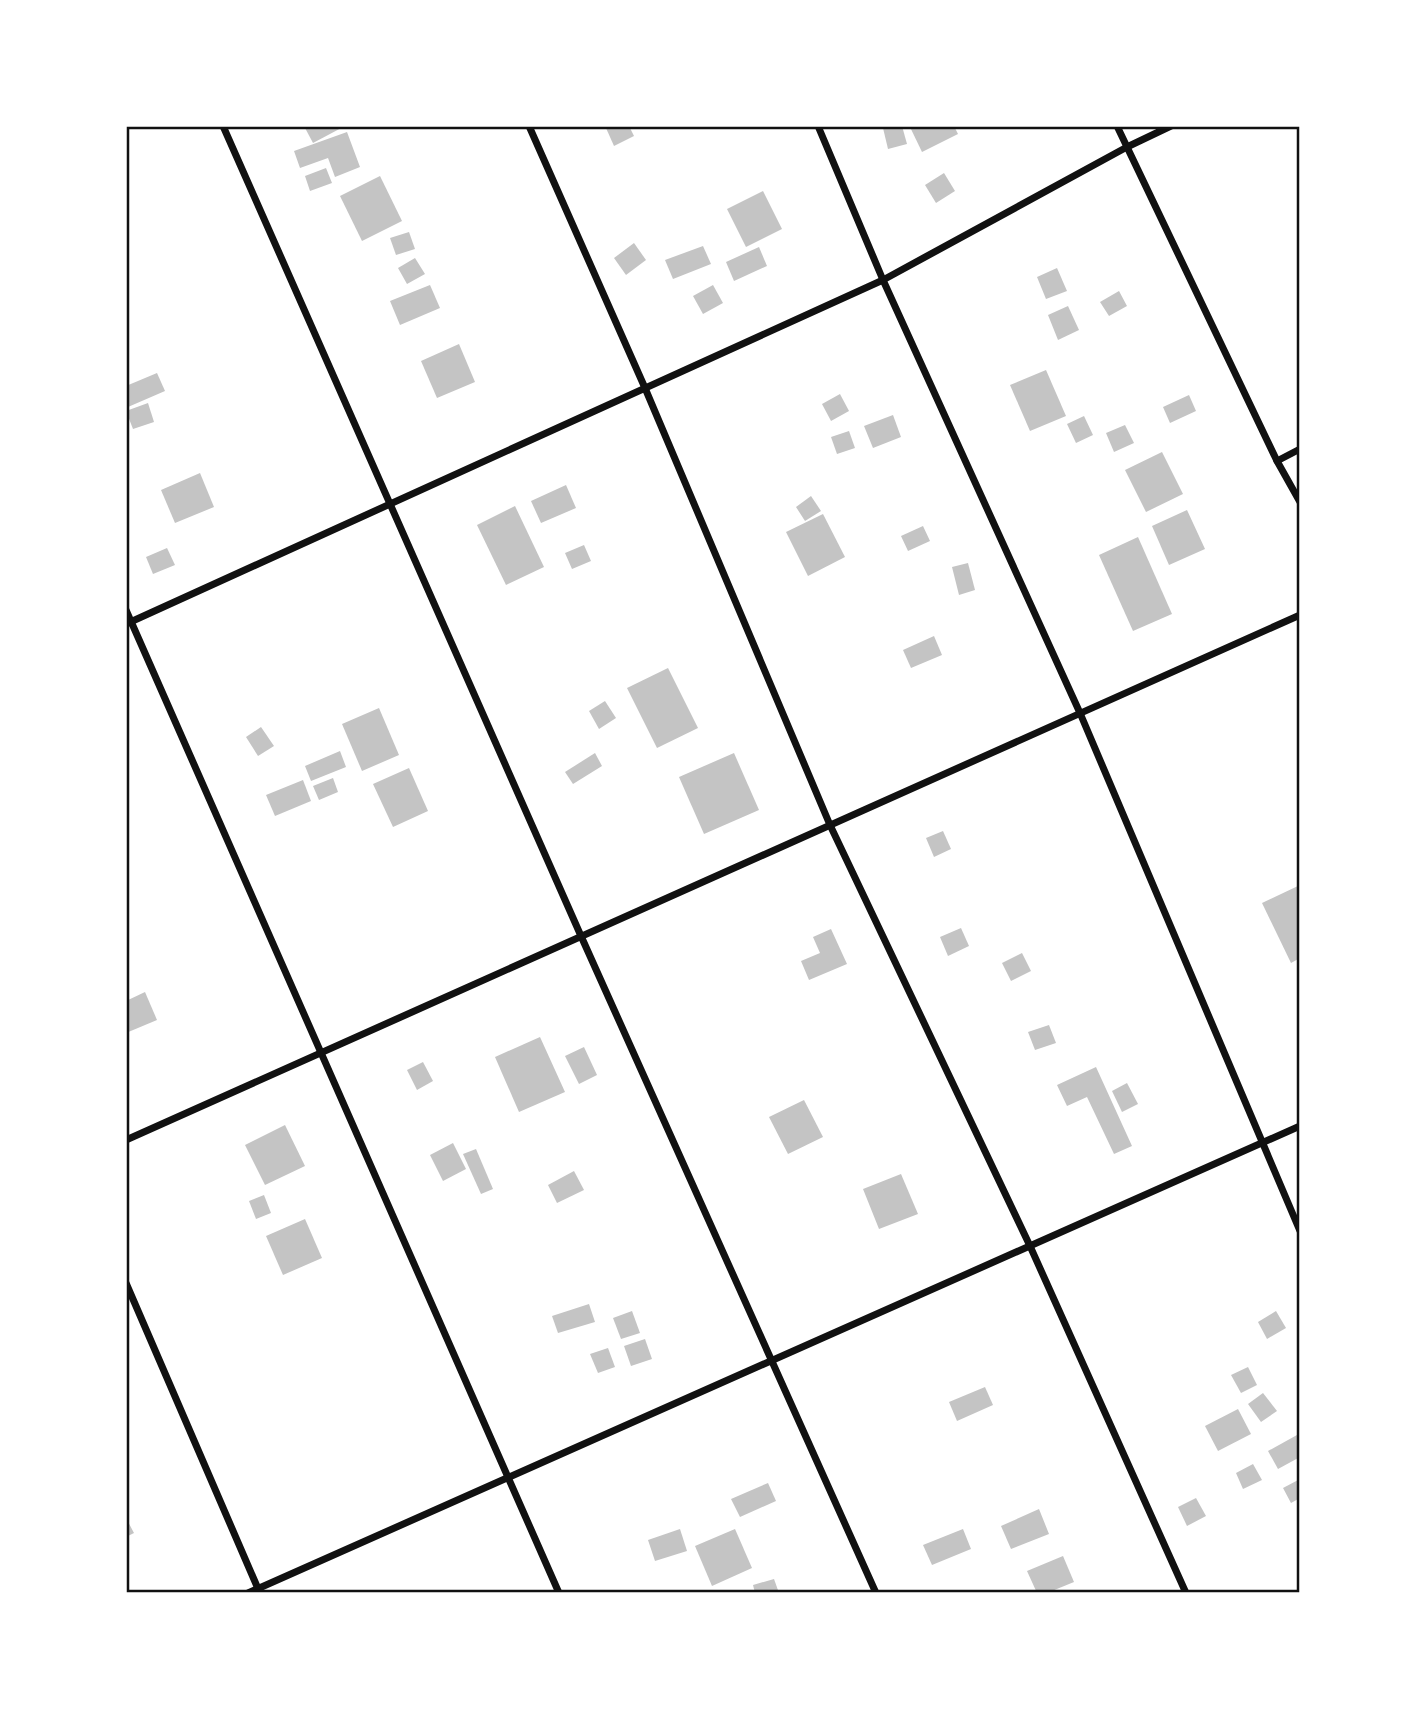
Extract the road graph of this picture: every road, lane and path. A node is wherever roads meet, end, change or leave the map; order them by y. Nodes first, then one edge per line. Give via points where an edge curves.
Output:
1 (223, 126) edge
2 (529, 126) edge
3 (818, 126) edge
4 (1117, 126) edge
5 (1171, 126) edge
6 (1127, 147) junction
7 (883, 279) junction
8 (645, 388) junction
9 (1300, 449) edge
10 (1277, 461) junction
11 (1300, 502) edge
12 (391, 503) junction
13 (126, 610) edge
14 (1300, 615) edge
15 (129, 622) edge
16 (1080, 713) junction
17 (830, 825) junction
18 (581, 936) junction
19 (321, 1053) junction
20 (1300, 1126) edge
21 (126, 1140) edge
22 (1262, 1143) junction
23 (1300, 1231) edge
24 (1030, 1245) junction
25 (126, 1283) edge
26 (771, 1360) junction
27 (508, 1476) junction
28 (259, 1591) edge
29 (248, 1593) edge
30 (559, 1593) edge
31 (876, 1593) edge
32 (1186, 1593) edge

1 - 12 street
2 - 8 street
3 - 7 street
4 - 6 street
5 - 6 street
6 - 7 street
6 - 10 street
7 - 8 street
7 - 16 street
8 - 12 street
8 - 17 street
9 - 10 street
10 - 11 street
12 - 15 street
12 - 18 street
13 - 15 street
14 - 16 street
15 - 19 street
16 - 17 street
16 - 22 street
17 - 18 street
17 - 24 street
18 - 19 street
18 - 26 street
19 - 21 street
19 - 27 street
20 - 22 street
22 - 23 street
22 - 24 street
24 - 26 street
24 - 32 street
25 - 28 street
26 - 27 street
26 - 31 street
27 - 28 street
27 - 30 street
28 - 29 street

